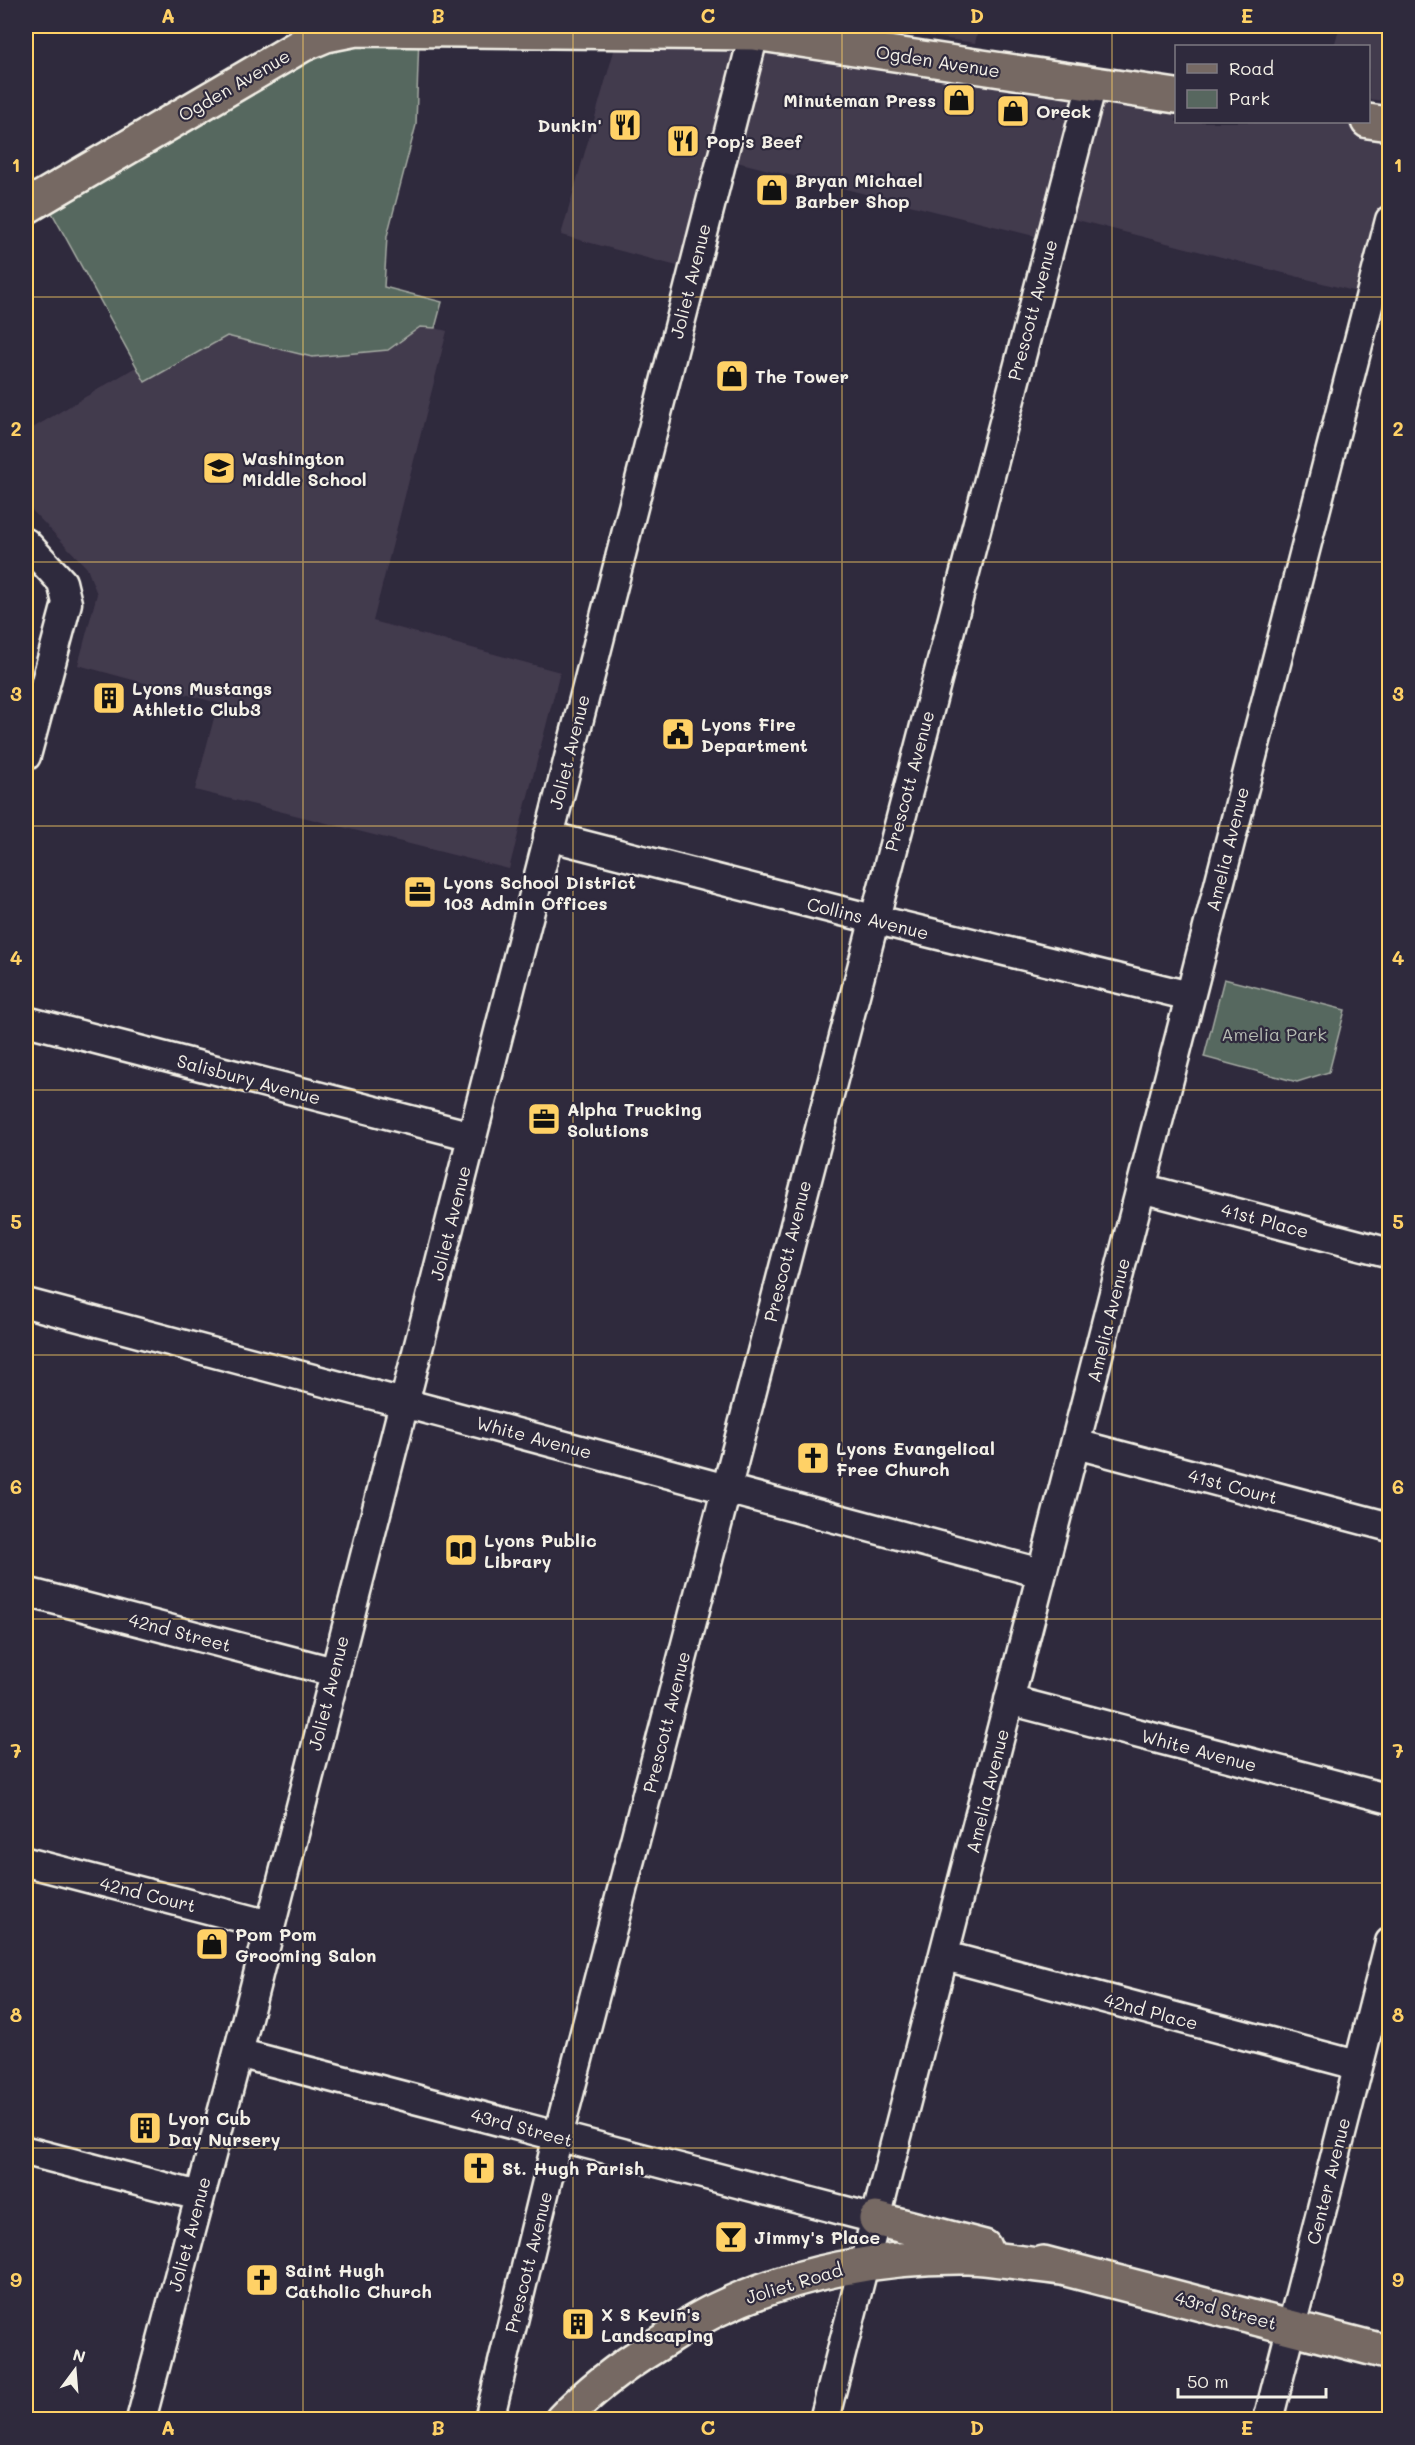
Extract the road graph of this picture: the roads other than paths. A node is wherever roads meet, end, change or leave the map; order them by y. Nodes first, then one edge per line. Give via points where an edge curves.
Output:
1 (755, 29) edge
2 (1092, 84) junction
3 (1175, 96) edge
4 (1370, 121) edge
5 (1389, 124) edge
6 (26, 207) edge
7 (1389, 220) edge
8 (26, 543) edge
9 (26, 756) edge
10 (548, 836) junction
11 (873, 920) junction
12 (1190, 996) junction
13 (26, 1021) edge
14 (472, 1136) junction
15 (1141, 1188) junction
16 (1389, 1253) edge
17 (26, 1303) edge
18 (404, 1402) junction
19 (1076, 1444) junction
20 (726, 1490) junction
21 (1389, 1527) edge
22 (1041, 1573) junction
23 (26, 1592) edge
24 (333, 1672) junction
25 (1009, 1700) junction
26 (1389, 1799) edge
27 (26, 1862) edge
28 (270, 1925) junction
29 (1389, 1942) edge
30 (945, 1956) junction
31 (238, 2053) junction
32 (1357, 2065) junction
33 (558, 2136) junction
34 (26, 2151) edge
35 (199, 2196) junction
36 (876, 2219) junction
37 (865, 2263) junction
38 (1062, 2268) junction
39 (1291, 2327) junction
40 (1389, 2353) edge
41 (141, 2420) edge
42 (489, 2420) edge
43 (562, 2420) edge
44 (824, 2420) edge
45 (1268, 2420) edge

1 - 2 main road, Ogden Avenue
1 - 6 main road, Ogden Avenue via 356,29 326,35 302,45
1 - 10 street, Joliet Avenue
2 - 3 main road, Ogden Avenue
2 - 11 street, Prescott Avenue
4 - 5 main road
7 - 12 street, Amelia Avenue
8 - 9 street via 62,582 67,603
10 - 11 street, Collins Avenue
10 - 14 street, Joliet Avenue
11 - 12 street, Collins Avenue
11 - 20 street, Prescott Avenue
12 - 15 street, Amelia Avenue
13 - 14 street, Salisbury Avenue
14 - 18 street, Joliet Avenue
15 - 16 street, 41st Place
15 - 19 street, Amelia Avenue
17 - 18 street, White Avenue
18 - 20 street, White Avenue
18 - 24 street, Joliet Avenue
19 - 21 street, 41st Court
19 - 22 street, Amelia Avenue
20 - 22 street, White Avenue
20 - 33 street, Prescott Avenue
22 - 25 street, Amelia Avenue
23 - 24 street, 42nd Street
24 - 28 street, Joliet Avenue
25 - 26 street, White Avenue
25 - 30 street, Amelia Avenue
27 - 28 street, 42nd Court
28 - 31 street, Joliet Avenue
29 - 32 street, Center Avenue
30 - 32 street, 42nd Place
30 - 36 street, Amelia Avenue
31 - 33 street, 43rd Street
31 - 35 street, Joliet Avenue
32 - 39 street, Center Avenue
33 - 36 street, 43rd Street
33 - 42 street, Prescott Avenue
34 - 35 street
35 - 41 street, Joliet Avenue
36 - 37 street, Amelia Avenue
36 - 38 main road
37 - 38 main road, Joliet Road via 967,2257
37 - 43 main road, Joliet Road via 769,2288 718,2309 636,2358
37 - 44 street, Amelia Avenue
38 - 39 main road, 43rd Street
39 - 40 main road, 43rd Street
39 - 45 street, Center Avenue

